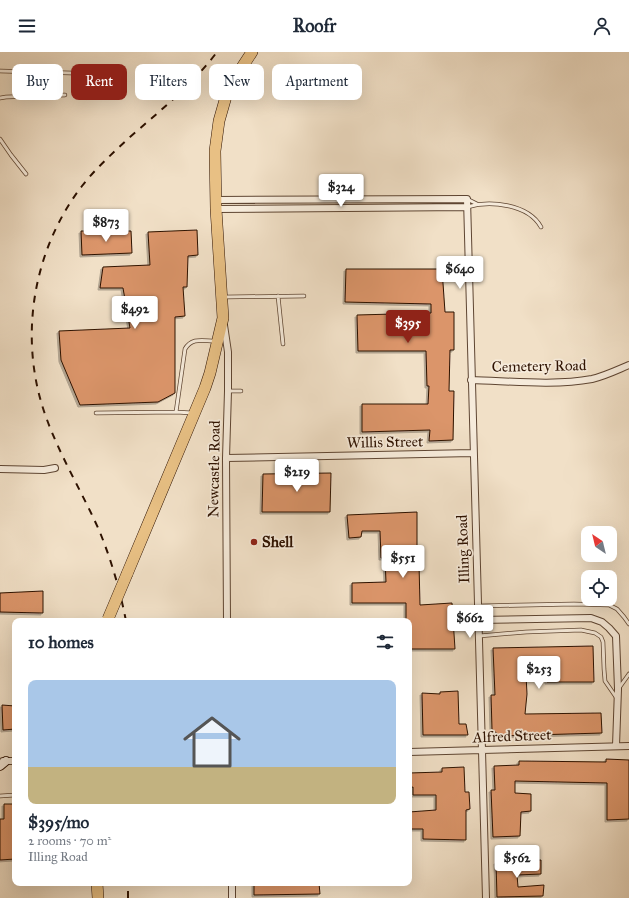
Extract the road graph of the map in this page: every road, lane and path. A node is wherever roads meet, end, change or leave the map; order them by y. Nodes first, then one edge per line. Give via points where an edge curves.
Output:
1 (252, 52) edge
2 (0, 70) edge
3 (71, 73) dead end
4 (65, 95) dead end
5 (0, 98) edge
6 (0, 138) edge
7 (26, 174) dead end
8 (466, 199) junction
9 (477, 204) junction
10 (216, 205) junction
11 (467, 207) junction
12 (541, 227) dead end
13 (278, 296) junction
14 (304, 296) dead end
15 (221, 297) junction
16 (223, 318) junction
17 (217, 342) junction
18 (283, 344) dead end
19 (629, 365) edge
20 (472, 380) junction
21 (228, 391) junction
22 (241, 391) dead end
23 (176, 412) junction
24 (96, 413) dead end
25 (194, 413) junction
26 (474, 453) junction
27 (226, 458) junction
28 (56, 468) dead end
29 (0, 469) edge
30 (478, 606) junction
31 (108, 618) edge
32 (227, 618) edge
33 (478, 620) junction
34 (629, 624) edge
35 (478, 637) junction
36 (629, 674) edge
37 (618, 689) junction
38 (618, 699) junction
39 (616, 746) junction
40 (629, 746) edge
41 (482, 750) junction
42 (412, 752) edge
43 (12, 761) edge
44 (2, 762) edge
45 (12, 795) edge
46 (0, 796) edge
47 (97, 886) edge
48 (232, 886) edge
49 (98, 898) edge
50 (232, 898) edge
51 (486, 898) edge

1 - 10 highway via 227,93 219,121 215,151
2 - 3 lane
4 - 5 lane
6 - 7 lane
8 - 9 lane
8 - 10 street
8 - 11 street, Illing Road
9 - 11 lane
9 - 12 lane via 494,204 522,210 531,214
10 - 11 street
10 - 15 highway
11 - 20 street, Illing Road
13 - 14 lane
13 - 15 lane
13 - 18 lane
15 - 16 highway
16 - 17 highway
16 - 21 street, Newcastle Road via 228,352
17 - 23 lane via 192,341 185,349
17 - 25 highway via 210,373
19 - 20 street, Cemetery Road via 592,379 565,382
20 - 26 street, Illing Road
21 - 22 lane
21 - 27 street, Newcastle Road
23 - 24 lane
23 - 25 lane
25 - 31 highway, bridge
26 - 27 street, Willis Street
26 - 30 street, Illing Road
27 - 32 street, Newcastle Road
28 - 29 street
30 - 33 street, Illing Road
30 - 34 lane via 609,605 617,609
33 - 35 street, Illing Road
33 - 37 street via 590,618 602,622 616,636
35 - 38 lane via 566,630 596,633 603,642 605,682
35 - 41 street, Illing Road
36 - 37 lane
37 - 38 street
38 - 39 street
39 - 40 street, Alfred Street
39 - 41 street, Alfred Street
41 - 42 street, Alfred Street
41 - 51 street, Illing Road
43 - 44 street
45 - 46 lane
47 - 49 highway
48 - 50 street

